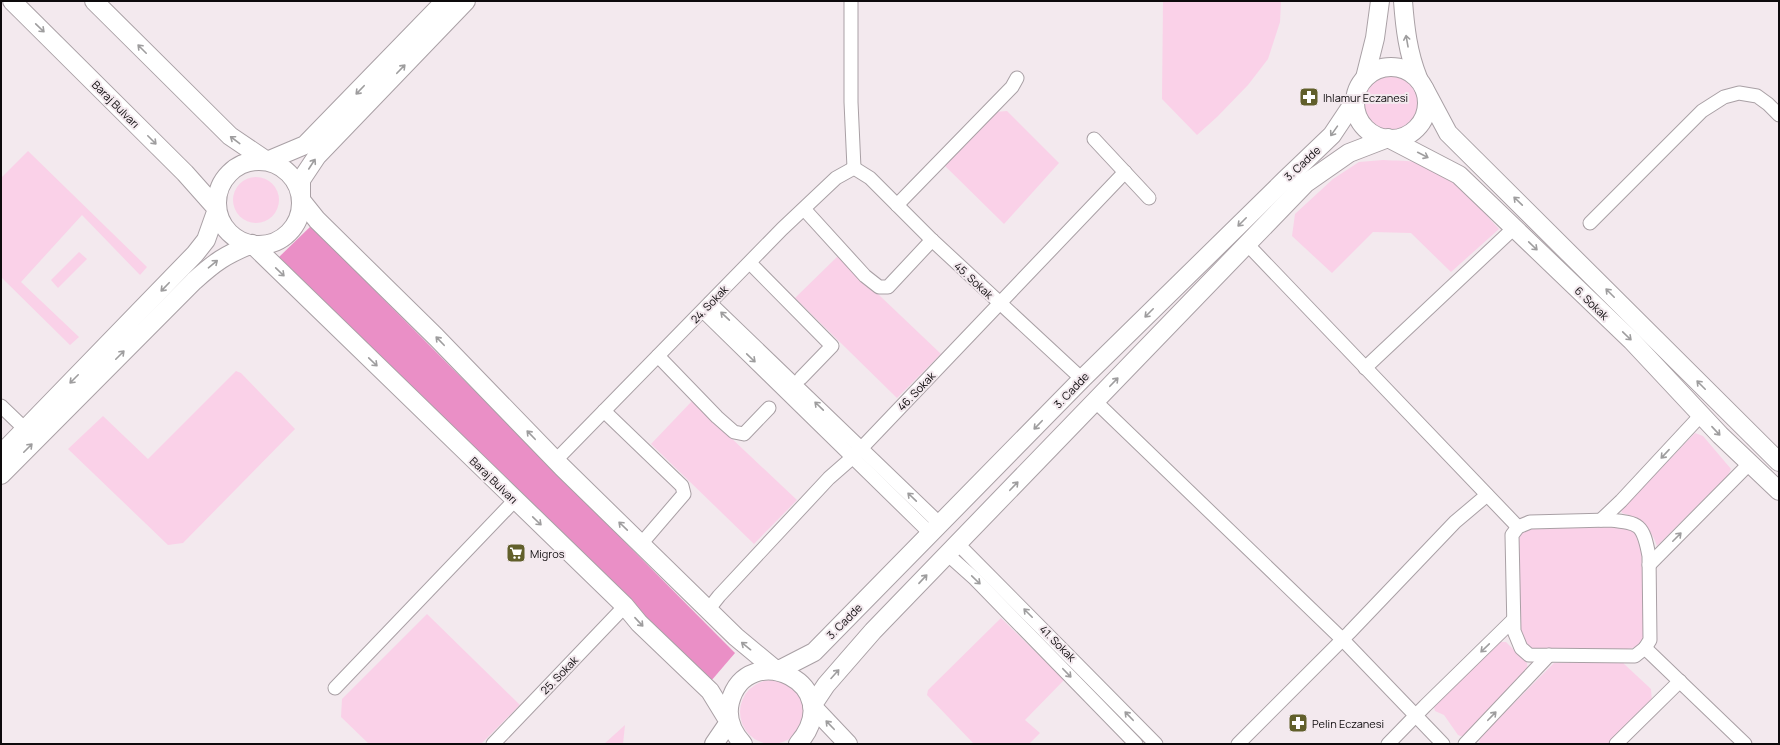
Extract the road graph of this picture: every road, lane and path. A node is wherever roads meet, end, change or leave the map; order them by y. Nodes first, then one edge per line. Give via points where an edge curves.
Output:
1 (12, 1) edge
2 (94, 1) edge
3 (445, 1) edge
4 (466, 1) edge
5 (851, 1) edge
6 (1380, 1) edge
7 (1403, 1) edge
8 (1017, 78) dead end
9 (1365, 78) junction
10 (1421, 83) junction
11 (1356, 98) junction
12 (1779, 115) edge
13 (1388, 138) junction
14 (1094, 139) dead end
15 (268, 161) junction
16 (854, 168) junction
17 (1125, 172) junction
18 (1149, 198) dead end
19 (301, 200) junction
20 (897, 205) junction
21 (217, 209) junction
22 (804, 209) junction
23 (1590, 223) dead end
24 (1514, 228) junction
25 (932, 240) junction
26 (252, 244) junction
27 (1247, 244) junction
28 (750, 263) junction
29 (1000, 305) junction
30 (706, 307) junction
31 (658, 356) junction
32 (1365, 368) junction
33 (801, 378) dead end
34 (1082, 379) junction
35 (1096, 402) junction
36 (1, 406) edge
37 (769, 408) dead end
38 (604, 411) junction
39 (1702, 415) junction
40 (25, 429) junction
41 (857, 452) junction
42 (1, 454) edge
43 (556, 460) junction
44 (1779, 462) edge
45 (1750, 464) junction
46 (1, 475) edge
47 (1779, 491) edge
48 (1486, 495) junction
49 (515, 500) junction
50 (1601, 520) junction
51 (1518, 527) junction
52 (935, 529) junction
53 (641, 544) junction
54 (952, 549) junction
55 (1649, 565) junction
56 (625, 606) junction
57 (708, 610) junction
58 (1513, 620) junction
59 (1343, 640) junction
60 (1645, 648) junction
61 (1549, 655) junction
62 (777, 670) junction
63 (1680, 681) junction
64 (335, 688) dead end
65 (812, 706) junction
66 (1416, 716) junction
67 (729, 722) junction
68 (493, 744) edge
69 (714, 744) edge
70 (743, 744) edge
71 (798, 744) edge
72 (848, 744) edge
73 (1136, 744) edge
74 (1156, 744) edge
75 (1238, 744) edge
76 (1388, 744) edge
77 (1443, 744) edge
78 (1465, 744) edge
79 (1616, 744) edge
80 (1745, 744) edge

1 -> 21 main road, Baraj Bulvarı via 202,190
15 -> 2 main road via 230,136
3 -> 15 main road via 305,145
19 -> 4 main road via 301,180 317,156
5 - 16 street
6 - 9 main road via 1375,38
10 -> 7 main road via 1410,60
8 - 20 street
9 - 10 main road via 1374,71 1397,67 1408,71
9 - 11 main road
10 - 13 main road via 1427,98 1424,119 1409,134 1399,138
44 -> 10 main road, 6. Sokak via 1448,133
11 - 13 main road via 1356,110 1367,129 1377,136
11 -> 34 main road, 3. Cadde via 1332,135
12 - 23 street via 1757,96 1739,93 1724,97 1702,111
13 -> 24 main road, 6. Sokak via 1460,175
13 - 27 main road, 3. Cadde via 1349,153 1306,184
14 - 17 street
15 - 19 main road via 291,175 298,186
15 - 21 main road via 241,164 230,172 217,196
16 - 20 street, 45. Sokak via 870,178
16 - 22 street, 24. Sokak via 836,178
17 - 18 street
17 - 29 street, 46. Sokak
19 - 26 main road via 300,212 287,234 277,241 264,245
43 -> 19 main road via 317,220
20 - 25 street, 45. Sokak
21 - 26 main road via 221,222 229,232 239,240
21 -> 40 main road via 206,240 195,254
22 - 25 street via 865,276 879,287 888,287
22 - 28 street, 24. Sokak
24 - 32 street
24 -> 39 main road, 6. Sokak via 1632,341
25 - 29 street, 45. Sokak
46 -> 26 main road via 194,281 216,261
26 -> 49 main road, Baraj Bulvarı
27 - 32 street
35 -> 27 main road, 3. Cadde
28 - 30 street, 24. Sokak
28 - 33 street via 832,346
29 - 34 street, 45. Sokak
29 - 41 street, 46. Sokak
30 - 31 street, 24. Sokak
30 - 41 street
31 - 37 street via 734,432 744,434
31 - 38 street, 24. Sokak
32 - 48 street
34 -> 52 main road, 3. Cadde
54 -> 35 main road, 3. Cadde
35 - 59 street
36 - 40 street
38 - 43 street, 24. Sokak
38 - 53 street via 682,486 684,494
39 -> 45 main road, 6. Sokak
39 -> 50 street
40 - 42 main road
41 - 52 street
41 - 57 street, 46. Sokak via 829,478
53 -> 43 main road
45 - 47 main road, 6. Sokak
55 -> 45 street
48 - 51 street
48 - 59 street via 1455,522
49 -> 56 main road, Baraj Bulvarı
49 - 64 street
50 - 51 street via 1530,522
50 - 55 street via 1622,521 1640,528 1647,543
51 - 58 street via 1512,534
52 - 62 main road, 3. Cadde via 814,652
53 - 57 main road
65 -> 54 main road, 3. Cadde via 835,674
54 -> 73 street, 41. Sokak via 975,579
74 -> 54 street, 41. Sokak
55 - 60 street via 1650,640
56 -> 67 main road, Baraj Bulvarı via 710,692
56 - 68 street, 25. Sokak
62 -> 57 main road via 736,638
58 - 61 street via 1514,631 1521,648 1529,655
58 -> 66 street
59 - 66 street
59 - 75 street
60 - 61 street via 1635,656
60 - 63 street
78 -> 61 street
62 - 65 main road via 800,682 808,693
62 - 67 main road, 3. Cadde via 750,675 740,684 732,695 728,708
63 - 79 street
63 - 80 street
65 - 71 main road via 812,720 807,734
72 -> 65 main road
66 - 76 street
66 - 77 street
67 - 69 main road
67 - 70 main road, Baraj Bulvarı

